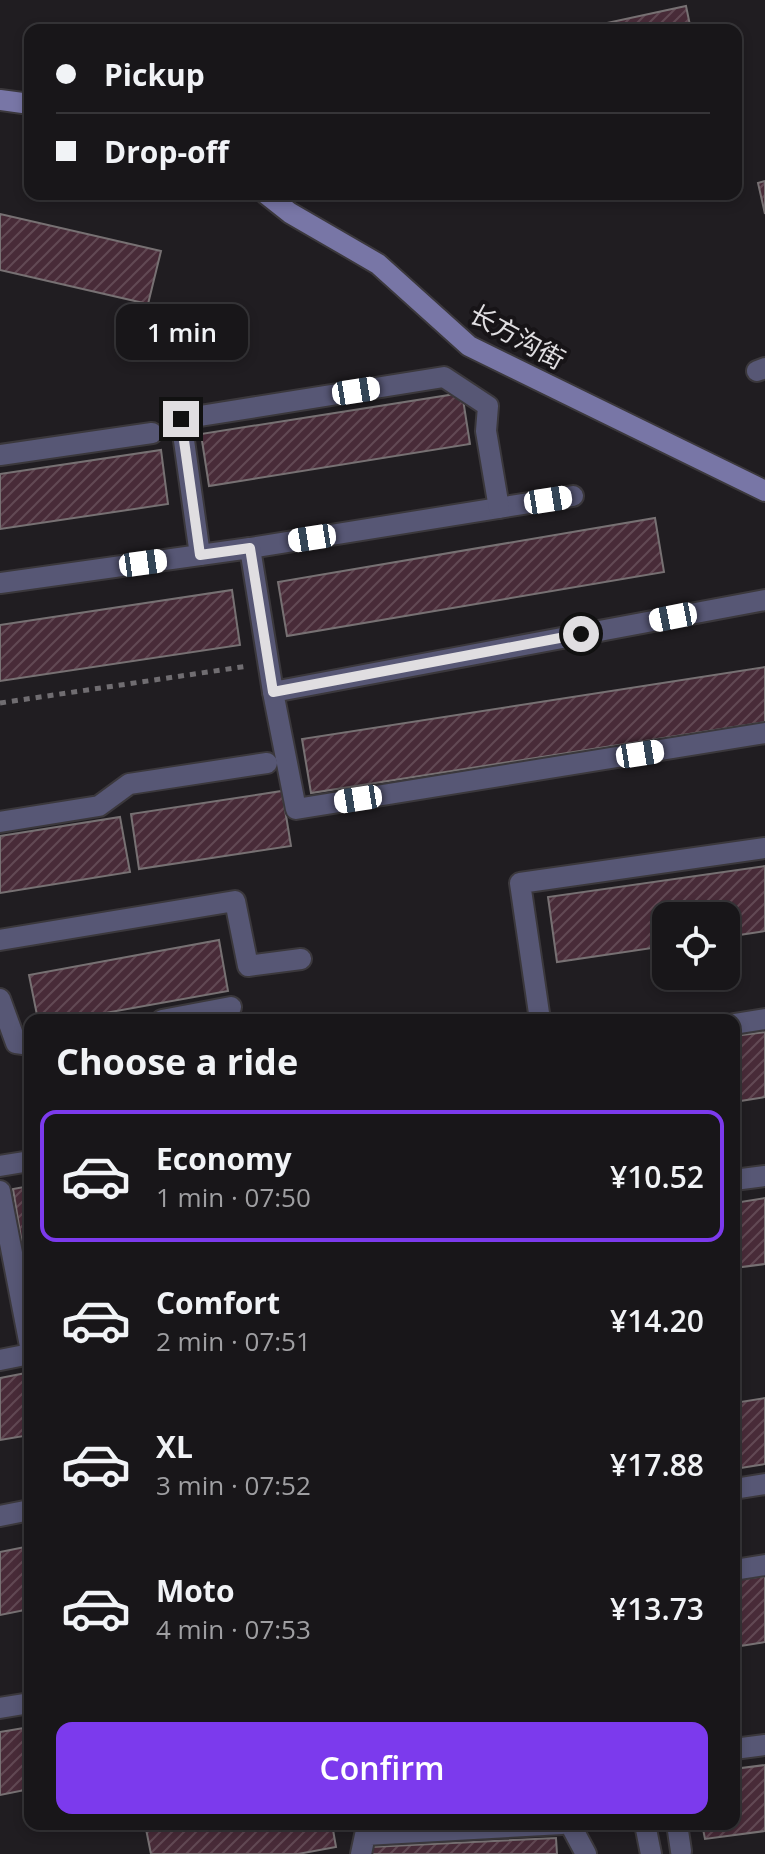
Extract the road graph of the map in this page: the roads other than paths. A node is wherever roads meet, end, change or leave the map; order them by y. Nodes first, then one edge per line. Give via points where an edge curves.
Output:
1 (0, 100) edge
2 (24, 103) edge
3 (274, 200) edge
4 (152, 433) dead end
5 (0, 455) edge
6 (765, 491) edge
7 (573, 496) dead end
8 (499, 508) junction
9 (250, 548) junction
10 (200, 555) junction
11 (0, 583) edge
12 (765, 600) edge
13 (273, 692) junction
14 (765, 733) edge
15 (267, 763) dead end
16 (0, 822) edge
17 (765, 848) edge
18 (0, 940) edge
19 (301, 959) dead end
20 (0, 999) edge
21 (231, 1007) dead end
22 (194, 1014) edge
23 (539, 1014) edge
24 (765, 1019) edge
25 (740, 1023) edge
26 (24, 1044) edge
27 (24, 1162) edge
28 (0, 1166) edge
29 (765, 1176) edge
30 (740, 1179) edge
31 (0, 1191) edge
32 (24, 1315) edge
33 (24, 1355) edge
34 (0, 1360) edge
35 (765, 1484) edge
36 (740, 1488) edge
37 (24, 1511) edge
38 (0, 1516) edge
39 (765, 1565) edge
40 (740, 1569) edge
41 (24, 1704) edge
42 (0, 1708) edge
43 (765, 1745) edge
44 (740, 1748) edge
45 (455, 1830) edge
46 (573, 1830) edge
47 (646, 1830) edge
48 (678, 1830) edge
49 (681, 1851) dead end
50 (361, 1854) edge
51 (586, 1854) edge
52 (651, 1854) edge

1 - 2 street
3 - 6 street, 长方沟街 via 378,264 469,346
4 - 5 street
7 - 8 street
8 - 9 street
8 - 10 street via 486,431 488,406 444,377 181,419
9 - 10 street
9 - 13 street
10 - 11 street
12 - 13 street
13 - 14 street via 296,809
15 - 16 street via 129,784 99,806
17 - 23 street via 520,883
18 - 19 street via 235,901 248,966
20 - 26 street via 16,1043
21 - 22 street
24 - 25 street
27 - 28 street
29 - 30 street
31 - 32 street
33 - 34 street
35 - 36 street
37 - 38 street
39 - 40 street
41 - 42 street
43 - 44 street
45 - 50 street via 365,1835
46 - 51 street
47 - 52 street
48 - 49 street

